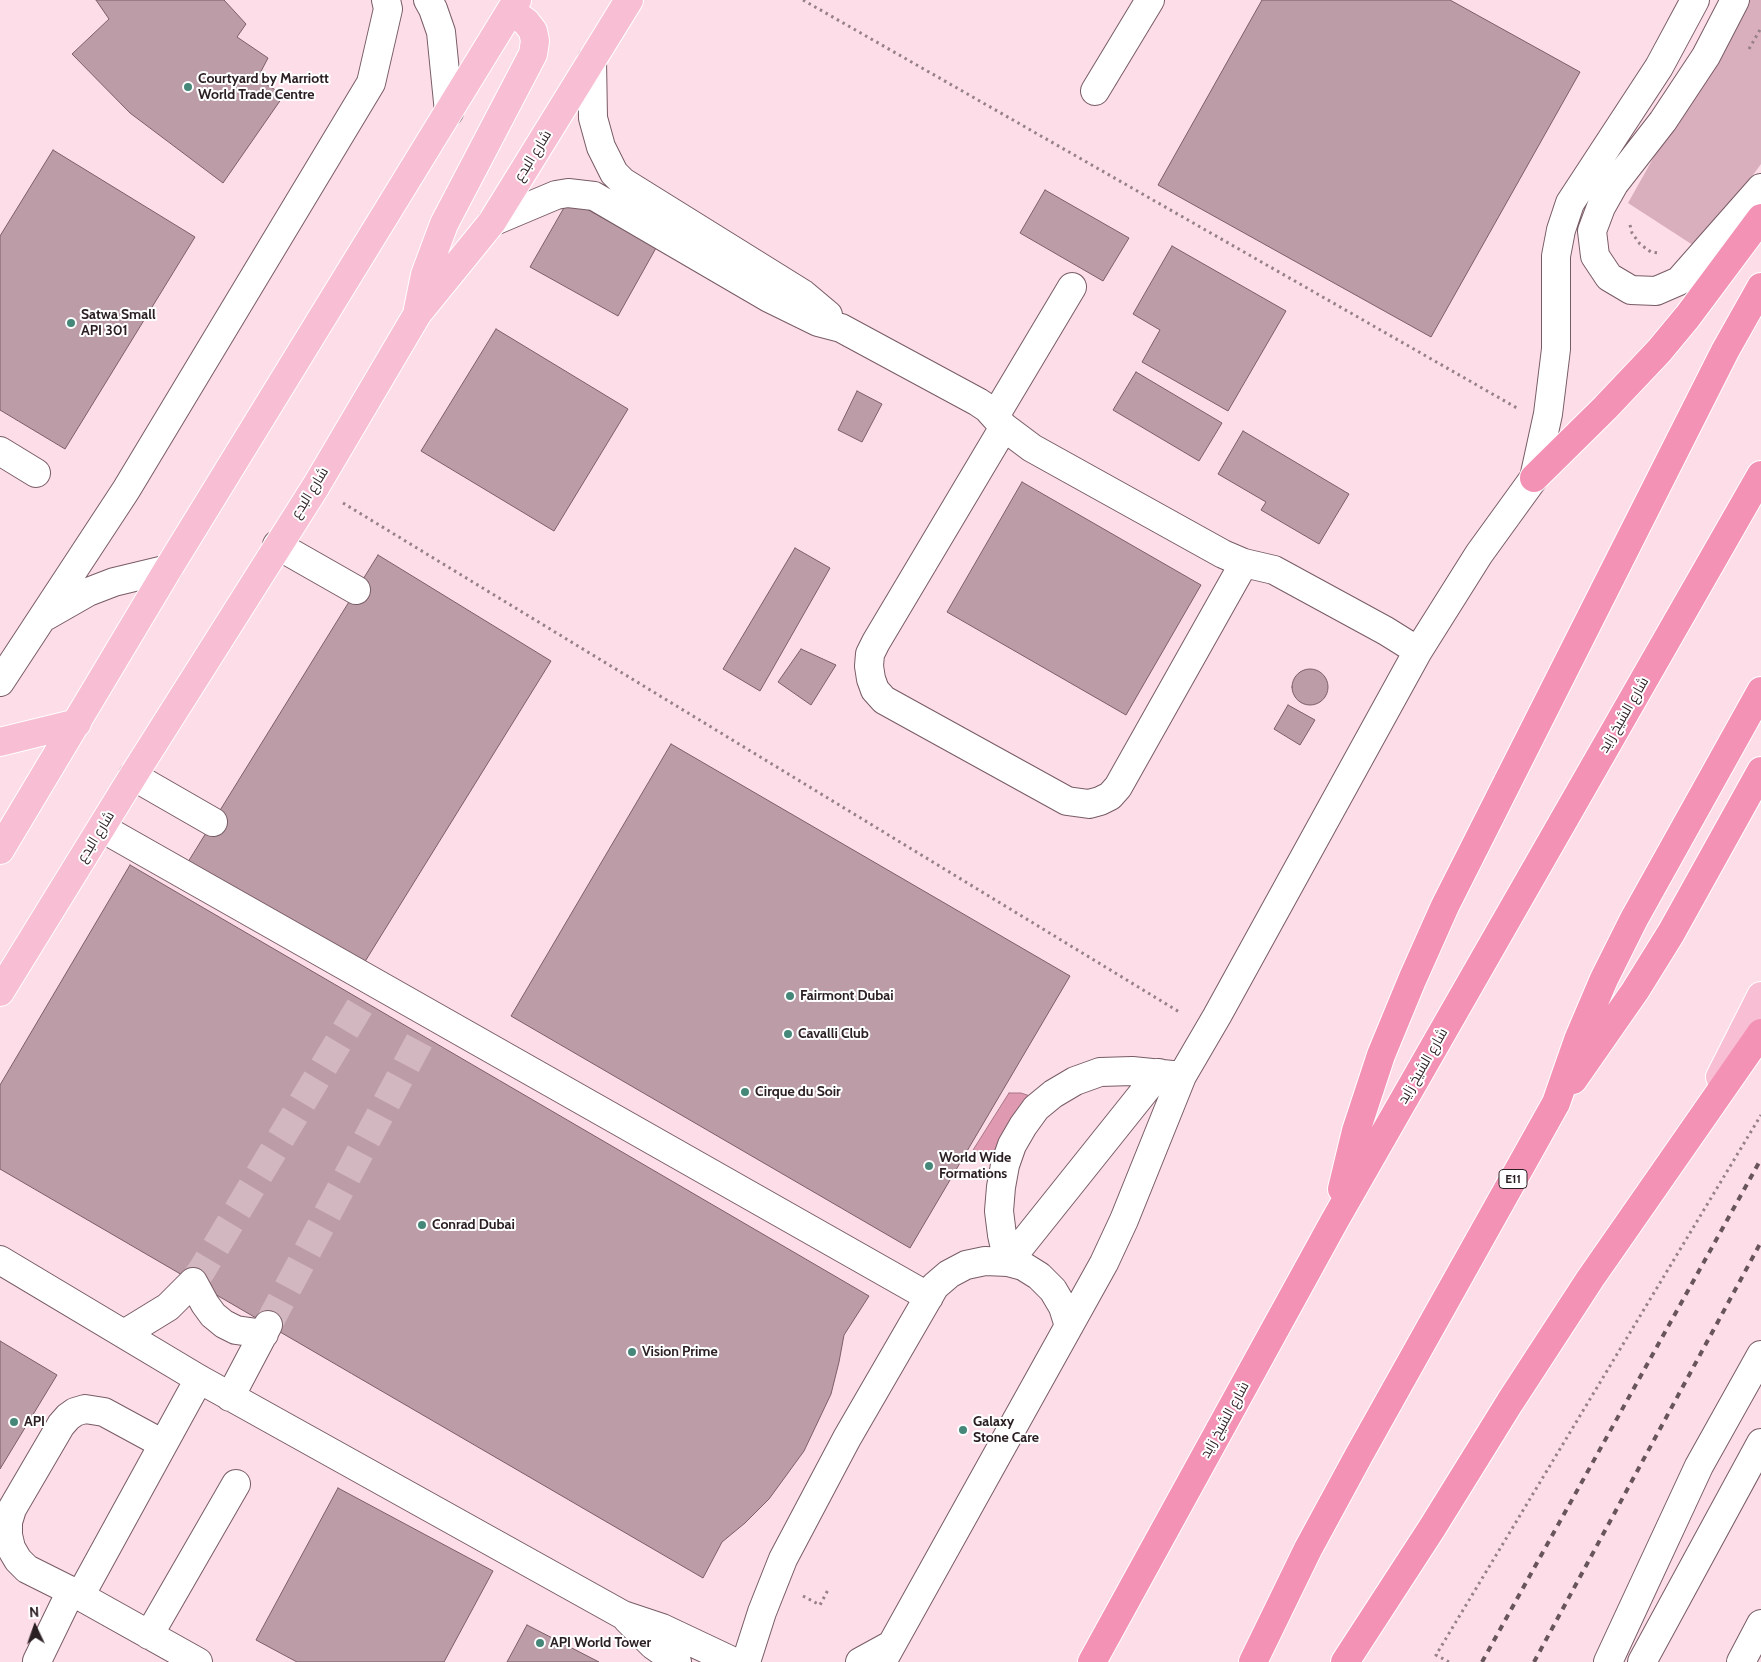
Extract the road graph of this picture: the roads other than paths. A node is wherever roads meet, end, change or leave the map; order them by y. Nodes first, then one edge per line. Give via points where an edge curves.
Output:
1 (386, 0) edge
2 (428, 0) edge
3 (629, 0) edge
4 (1150, 0) edge
5 (1695, 0) edge
6 (1735, 0) edge
7 (513, 4) edge
8 (592, 60) junction
9 (1095, 91) dead end
10 (449, 112) junction
11 (1761, 188) edge
12 (1761, 218) edge
13 (492, 222) junction
14 (1072, 287) dead end
15 (1761, 287) edge
16 (418, 313) junction
17 (841, 328) junction
18 (999, 422) junction
19 (0, 452) edge
20 (36, 473) dead end
21 (1761, 475) edge
22 (1534, 478) junction
23 (278, 545) junction
24 (1244, 564) junction
25 (168, 569) junction
26 (356, 590) dead end
27 (40, 620) junction
28 (1418, 651) junction
29 (0, 682) edge
30 (1761, 691) edge
31 (77, 723) junction
32 (0, 742) edge
33 (1761, 771) edge
34 (133, 776) junction
35 (213, 822) dead end
36 (102, 828) junction
37 (0, 850) edge
38 (0, 992) edge
39 (1761, 996) edge
40 (1761, 1033) edge
41 (1170, 1074) junction
42 (1556, 1103) junction
43 (1691, 1134) junction
44 (1335, 1220) junction
45 (0, 1260) edge
46 (1008, 1262) junction
47 (929, 1298) junction
48 (1069, 1326) junction
49 (124, 1334) junction
50 (1761, 1355) edge
51 (199, 1379) junction
52 (230, 1397) junction
53 (1761, 1443) edge
54 (163, 1444) junction
55 (236, 1484) dead end
56 (75, 1594) junction
57 (623, 1615) junction
58 (1761, 1624) edge
59 (149, 1636) junction
60 (886, 1654) edge
61 (37, 1661) edge
62 (198, 1662) edge
63 (677, 1662) edge
64 (734, 1662) edge
65 (746, 1662) edge
66 (860, 1662) edge
67 (1092, 1662) edge
68 (1252, 1662) edge
69 (1345, 1662) edge
70 (1608, 1662) edge
71 (1642, 1662) edge
72 (1740, 1662) edge

1 - 27 street via 388,9 371,84 126,490
2 - 10 street via 441,32
3 - 8 main road, شارع البدع
4 - 9 street
5 - 22 street via 1659,67 1570,203 1556,256 1556,349 1552,390
6 - 11 street via 1706,56 1601,207 1592,231 1595,256 1609,277 1631,290 1656,291 1679,281
7 - 10 main road
7 - 16 main road via 533,31 533,54 444,224 425,275
8 - 13 main road, شارع البدع
8 - 17 street via 593,118 600,147 623,182 803,294
10 - 25 main road
12 - 22 highway via 1659,351
13 - 16 main road, شارع البدع
13 - 17 street via 556,195 594,196 769,298 818,322
14 - 18 street
15 - 44 highway via 1725,351 1445,906 1382,1055 1356,1131
16 - 23 main road, شارع البدع
17 - 18 street via 978,402
18 - 24 street via 1032,448
18 - 24 street via 870,654 870,679 884,700 1067,801 1100,802 1118,787
19 - 20 street
21 - 44 highway, شارع الشيخ زايد
22 - 28 street via 1479,554
23 - 26 street
23 - 34 main road, شارع البدع
24 - 28 street via 1274,570
25 - 27 street via 105,586
25 - 31 main road
27 - 29 street
28 - 41 street via 1218,1016
30 - 42 highway, E11 via 1604,979
31 - 32 main road
31 - 37 main road
33 - 42 highway via 1671,934 1597,1048
34 - 35 street
34 - 36 main road, شارع البدع
36 - 38 main road, شارع البدع
36 - 47 street via 428,1026
39 - 43 main road
40 - 43 highway
41 - 46 street
41 - 46 street via 1100,1072 1068,1085 1036,1108 1012,1145 1001,1186 999,1211
41 - 48 street via 1124,1220
42 - 68 highway, E11 via 1308,1548
43 - 69 highway via 1547,1345
44 - 67 highway, شارع الشيخ زايد
45 - 49 street
46 - 47 street via 986,1261 966,1265 935,1286
46 - 48 street via 1023,1266 1053,1290 1063,1306
47 - 65 street via 783,1559
48 - 60 street
49 - 51 street
49 - 52 street via 168,1307 193,1282 213,1315 224,1324 236,1330 266,1329
50 - 70 street via 1699,1466
51 - 52 street
51 - 54 street
52 - 57 street
53 - 71 street
54 - 56 street
54 - 56 street via 94,1409 75,1412 61,1424 12,1509 8,1535 11,1548 27,1569
55 - 59 street
56 - 59 street
56 - 61 street
57 - 63 street via 653,1645
57 - 64 street via 662,1628
58 - 72 street
59 - 62 street
60 - 66 street

